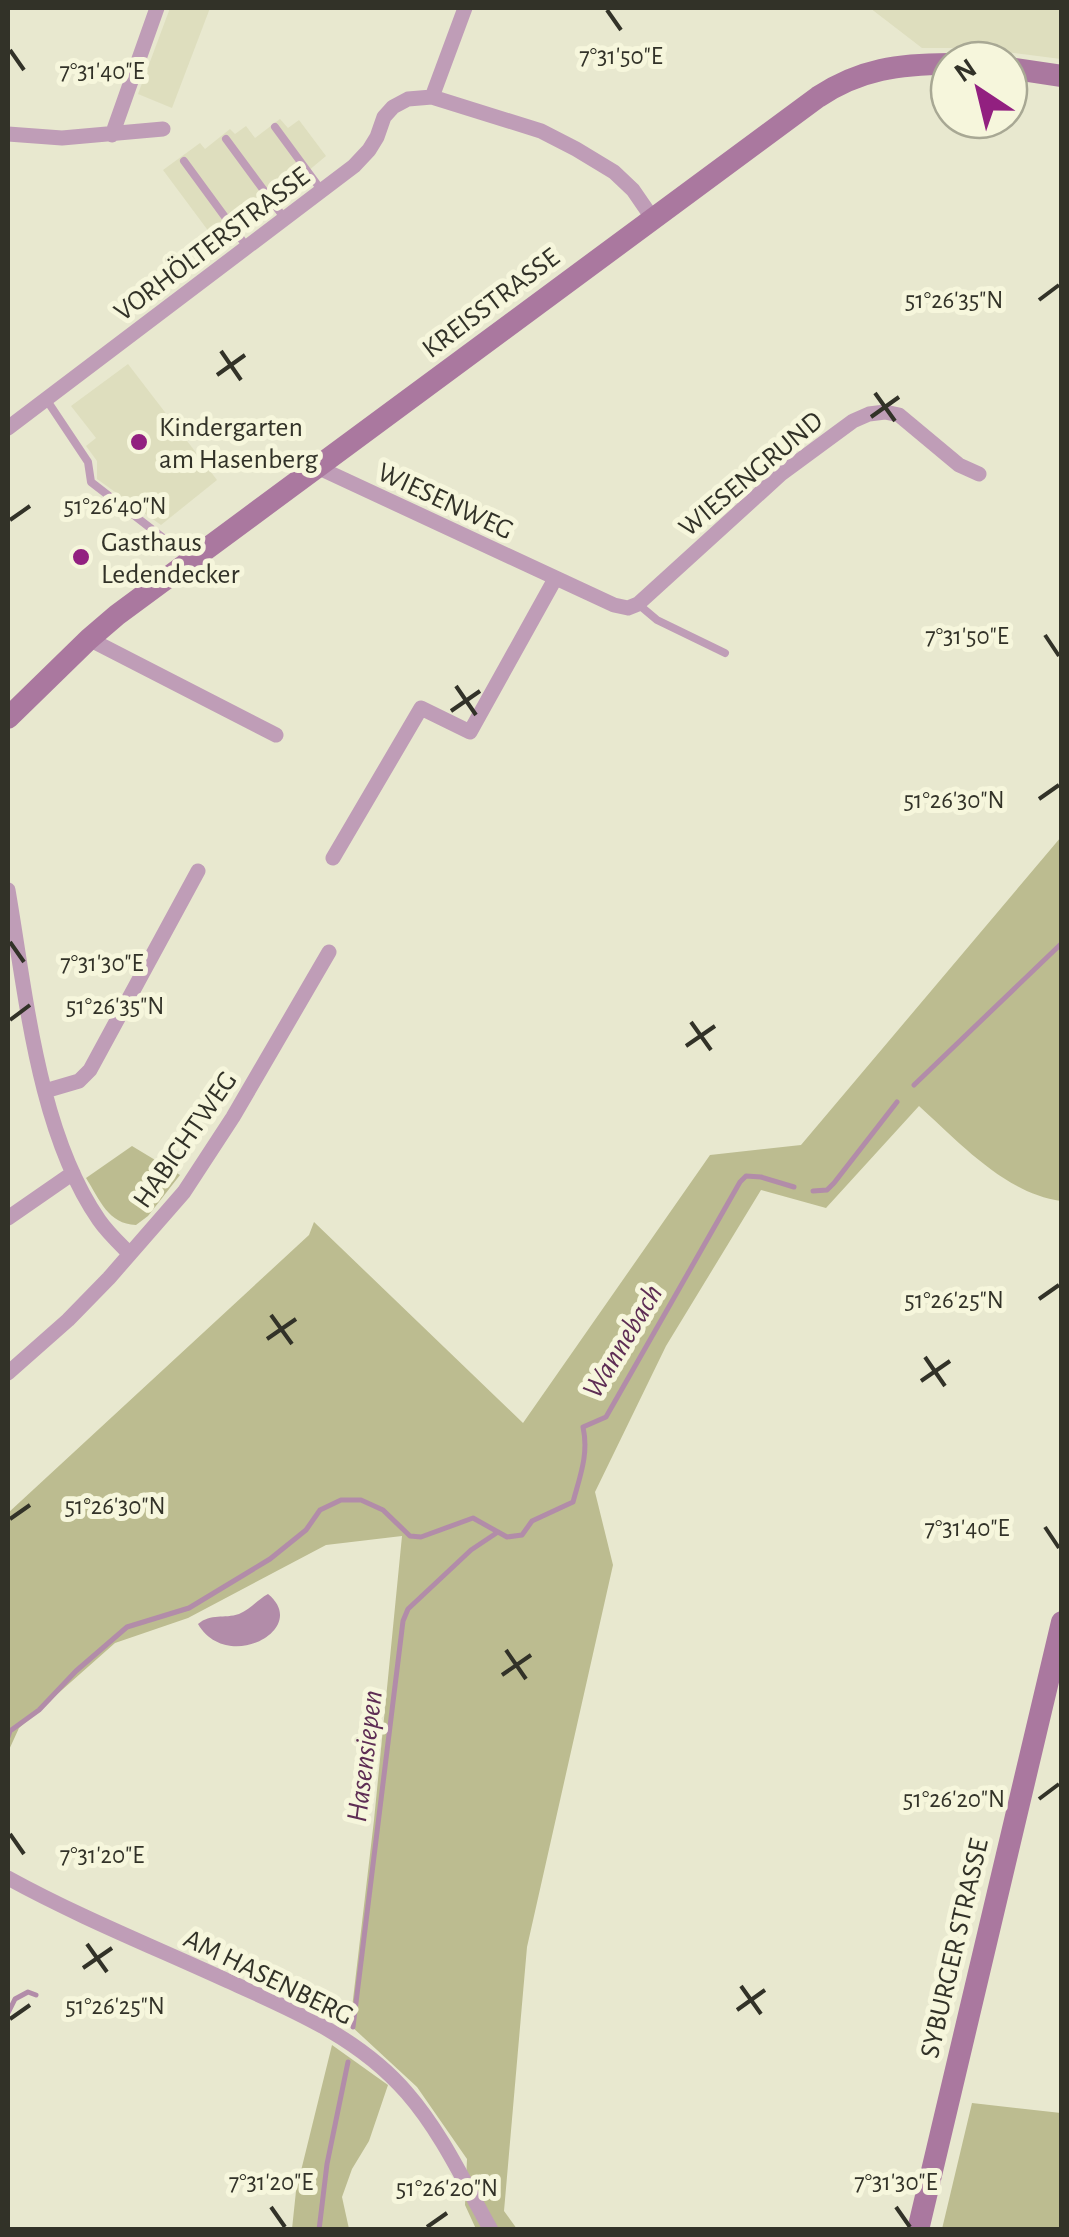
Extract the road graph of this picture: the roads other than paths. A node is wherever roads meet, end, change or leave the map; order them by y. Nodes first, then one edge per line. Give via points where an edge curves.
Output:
1 (157, 8) edge
2 (466, 8) edge
3 (929, 65) edge
4 (1029, 71) edge
5 (1062, 76) edge
6 (432, 96) junction
7 (275, 128) dead end
8 (163, 129) dead end
9 (8, 134) edge
10 (112, 135) junction
11 (226, 139) dead end
12 (184, 161) dead end
13 (322, 191) junction
14 (286, 219) junction
15 (653, 219) junction
16 (247, 248) junction
17 (46, 399) junction
18 (8, 428) edge
19 (317, 467) junction
20 (980, 474) dead end
21 (162, 537) dead end
22 (554, 578) junction
23 (638, 604) junction
24 (89, 639) junction
25 (724, 653) dead end
26 (8, 718) edge
27 (276, 735) dead end
28 (333, 858) dead end
29 (198, 872) dead end
30 (8, 890) edge
31 (329, 952) dead end
32 (24, 987) junction
33 (8, 992) edge
34 (45, 1091) junction
35 (73, 1173) junction
36 (8, 1218) edge
37 (130, 1254) junction
38 (8, 1372) edge
39 (1062, 1622) edge
40 (8, 1878) edge
41 (491, 2230) edge
42 (918, 2230) edge

1 - 10 street
2 - 6 street
3 - 15 main road, KREISSTRASSE via 879,69 835,86
4 - 5 main road
6 - 13 street, VORHÖLTERSTRASSE via 393,107 369,150
6 - 15 street via 576,149 614,172
7 - 13 lane
8 - 10 street
9 - 10 street
11 - 14 lane
12 - 16 lane
13 - 14 street, VORHÖLTERSTRASSE
14 - 16 street, VORHÖLTERSTRASSE
15 - 19 main road, KREISSTRASSE
16 - 17 street, VORHÖLTERSTRASSE
17 - 18 street, VORHÖLTERSTRASSE
17 - 21 lane via 88,462 91,482
19 - 22 street, WIESENWEG
19 - 24 main road, KREISSTRASSE
20 - 23 street, WIESENGRUND via 899,416 869,414 781,474
22 - 23 street via 614,605
22 - 28 street via 470,732 421,708
23 - 25 lane
24 - 26 main road, KREISSTRASSE
24 - 27 street
29 - 34 street via 90,1070 79,1081
30 - 32 street
31 - 37 street, HABICHTWEG via 234,1117 184,1192
32 - 33 street
32 - 34 street
34 - 35 street
35 - 36 street
35 - 37 street via 98,1218
37 - 38 street, HABICHTWEG
39 - 42 main road, SYBURGER STRASSE
40 - 41 street, AM HASENBERG via 312,2020 360,2050 431,2124

